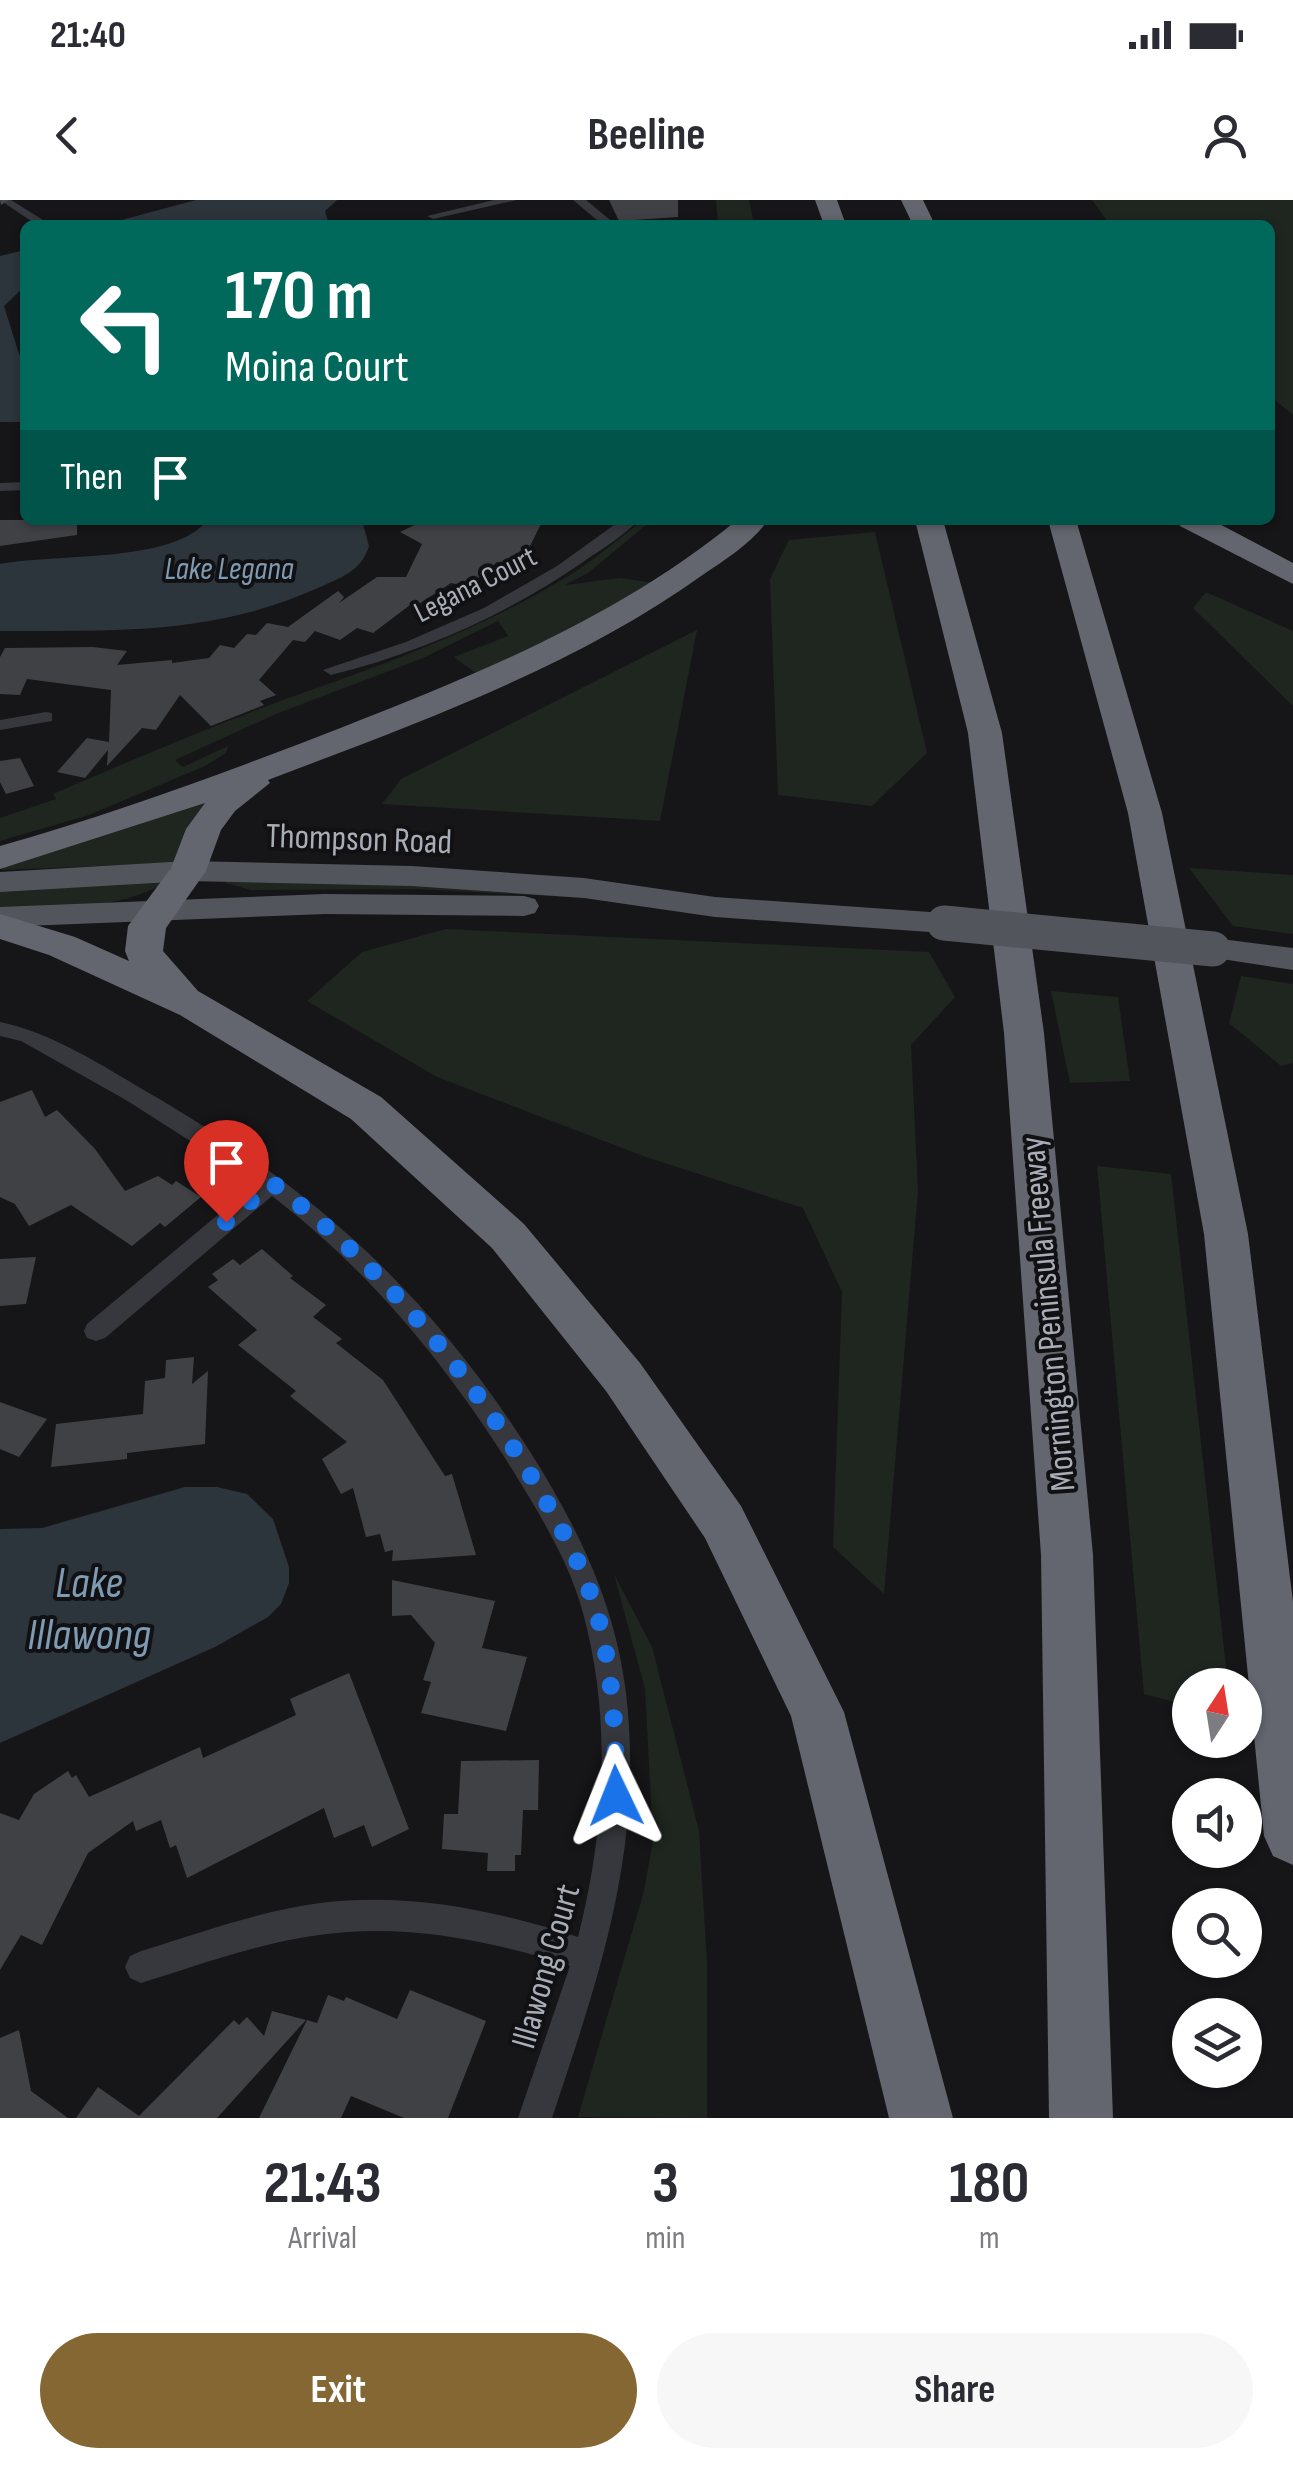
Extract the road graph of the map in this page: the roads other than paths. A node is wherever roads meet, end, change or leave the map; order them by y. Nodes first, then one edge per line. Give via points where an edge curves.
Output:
1 (1, 200) edge
2 (511, 200) edge
3 (579, 200) edge
4 (434, 216) dead end
5 (36, 220) edge
6 (604, 220) edge
7 (625, 525) edge
8 (748, 525) edge
9 (930, 525) edge
10 (1063, 525) edge
11 (1200, 525) edge
12 (1293, 574) edge
13 (331, 670) dead end
14 (46, 717) dead end
15 (0, 724) edge
16 (291, 759) junction
17 (0, 858) edge
18 (188, 871) junction
19 (0, 882) edge
20 (715, 907) junction
21 (159, 908) junction
22 (0, 918) edge
23 (0, 926) edge
24 (1293, 959) edge
25 (194, 1005) junction
26 (0, 1029) edge
27 (272, 1183) junction
28 (96, 1332) dead end
29 (1293, 1836) edge
30 (590, 1957) junction
31 (141, 1967) dead end
32 (535, 2118) edge
33 (921, 2118) edge
34 (1082, 2118) edge

1 - 5 street
2 - 4 street
3 - 6 street
7 - 13 street, Legana Court via 579,561 503,604 422,643
8 - 16 highway via 683,577 590,634
9 - 34 highway, Mornington Peninsula Freeway via 985,733 1024,1033 1067,1555
10 - 29 highway via 1146,813 1226,1234
11 - 12 highway
14 - 15 street
16 - 17 highway via 81,836
16 - 18 highway via 223,803 204,828
18 - 19 main road, Thompson Road
18 - 20 main road, Thompson Road via 440,878 584,888
18 - 21 highway
20 - 21 main road, Thompson Road
20 - 24 main road, Thompson Road, bridge via 944,922
21 - 22 main road, Thompson Road
21 - 25 highway via 147,926 144,951
23 - 25 highway
25 - 33 highway via 366,1108 508,1236 623,1377 723,1522 817,1712
26 - 27 street, Illawong Court via 27,1034 96,1073
27 - 28 street
27 - 30 street, Illawong Court via 371,1266 457,1365 541,1493 588,1587 606,1659 616,1779 609,1864
30 - 31 street via 484,1926 364,1915 284,1925
30 - 32 street, Illawong Court

